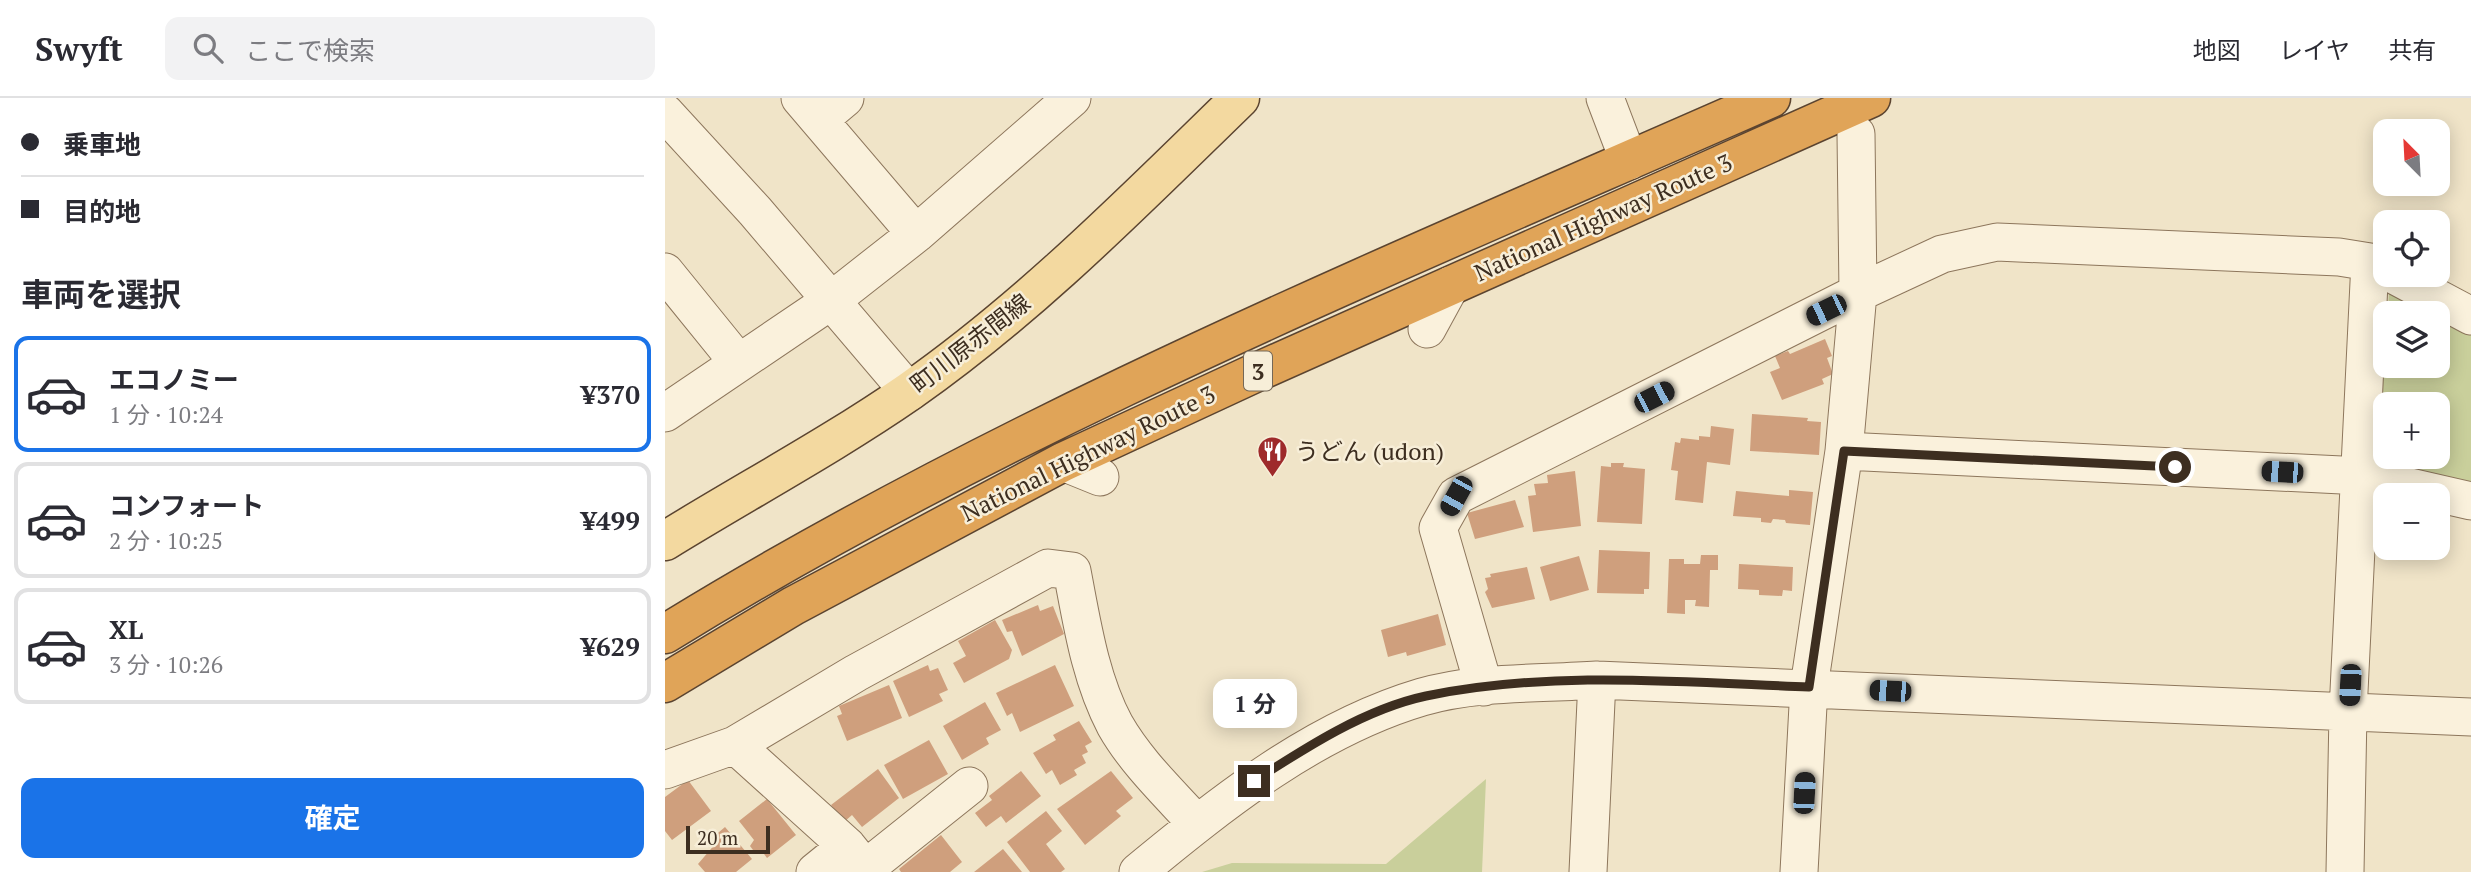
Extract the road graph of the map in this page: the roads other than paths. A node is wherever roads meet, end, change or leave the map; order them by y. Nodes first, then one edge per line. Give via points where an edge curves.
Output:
1 (1072, 98) edge
2 (1240, 98) edge
3 (1605, 98) edge
4 (1771, 98) edge
5 (1871, 98) edge
6 (822, 105) edge
7 (665, 113) edge
8 (1856, 134) dead end
9 (1629, 161) junction
10 (916, 233) junction
11 (2373, 266) edge
12 (665, 272) edge
13 (1451, 285) junction
14 (2381, 287) edge
15 (2417, 287) edge
16 (1858, 293) junction
17 (832, 300) junction
18 (2471, 316) edge
19 (1427, 329) dead end
20 (738, 362) junction
21 (909, 392) junction
22 (665, 413) edge
23 (1844, 451) junction
24 (1063, 462) junction
25 (2362, 476) junction
26 (1100, 477) dead end
27 (2471, 501) edge
28 (665, 541) edge
29 (665, 634) edge
30 (1597, 680) junction
31 (665, 683) edge
32 (1484, 687) junction
33 (1809, 687) junction
34 (2348, 712) junction
35 (2471, 717) edge
36 (735, 745) junction
37 (665, 770) edge
38 (969, 786) dead end
39 (1197, 824) junction
40 (860, 863) edge
41 (815, 872) edge
42 (1138, 872) edge
43 (1588, 872) edge
44 (1799, 872) edge
45 (2344, 872) edge

1 - 10 street
2 - 21 main road, 町川原赤間線 via 1061,271
3 - 9 street
4 - 9 highway, National Highway Route 3 / 3
5 - 13 highway, National Highway Route 3 / 3
6 - 10 street
7 - 17 street
8 - 16 street
9 - 29 highway, National Highway Route 3 / 3 via 1242,332 1092,404 774,566
10 - 17 street
11 - 16 street via 2339,257 1997,242 1942,254
12 - 20 street
13 - 19 street
13 - 24 highway, National Highway Route 3 / 3
14 - 25 street
15 - 18 street
16 - 23 street
16 - 32 street via 1456,496 1438,528
17 - 20 street
17 - 21 street
20 - 22 street
21 - 28 main road, 町川原赤間線
23 - 25 street
23 - 33 street
24 - 26 street
24 - 31 highway, National Highway Route 3 / 3 via 805,599
25 - 27 street
25 - 34 street
30 - 32 street
30 - 33 street
30 - 43 street
32 - 39 street via 1424,697 1376,714 1289,759
33 - 34 street
33 - 44 street
34 - 35 street
34 - 45 street
36 - 37 street
36 - 39 street via 1048,568 1072,571 1098,686 1115,725 1138,759
36 - 40 street
38 - 40 street
39 - 42 street
40 - 41 street

